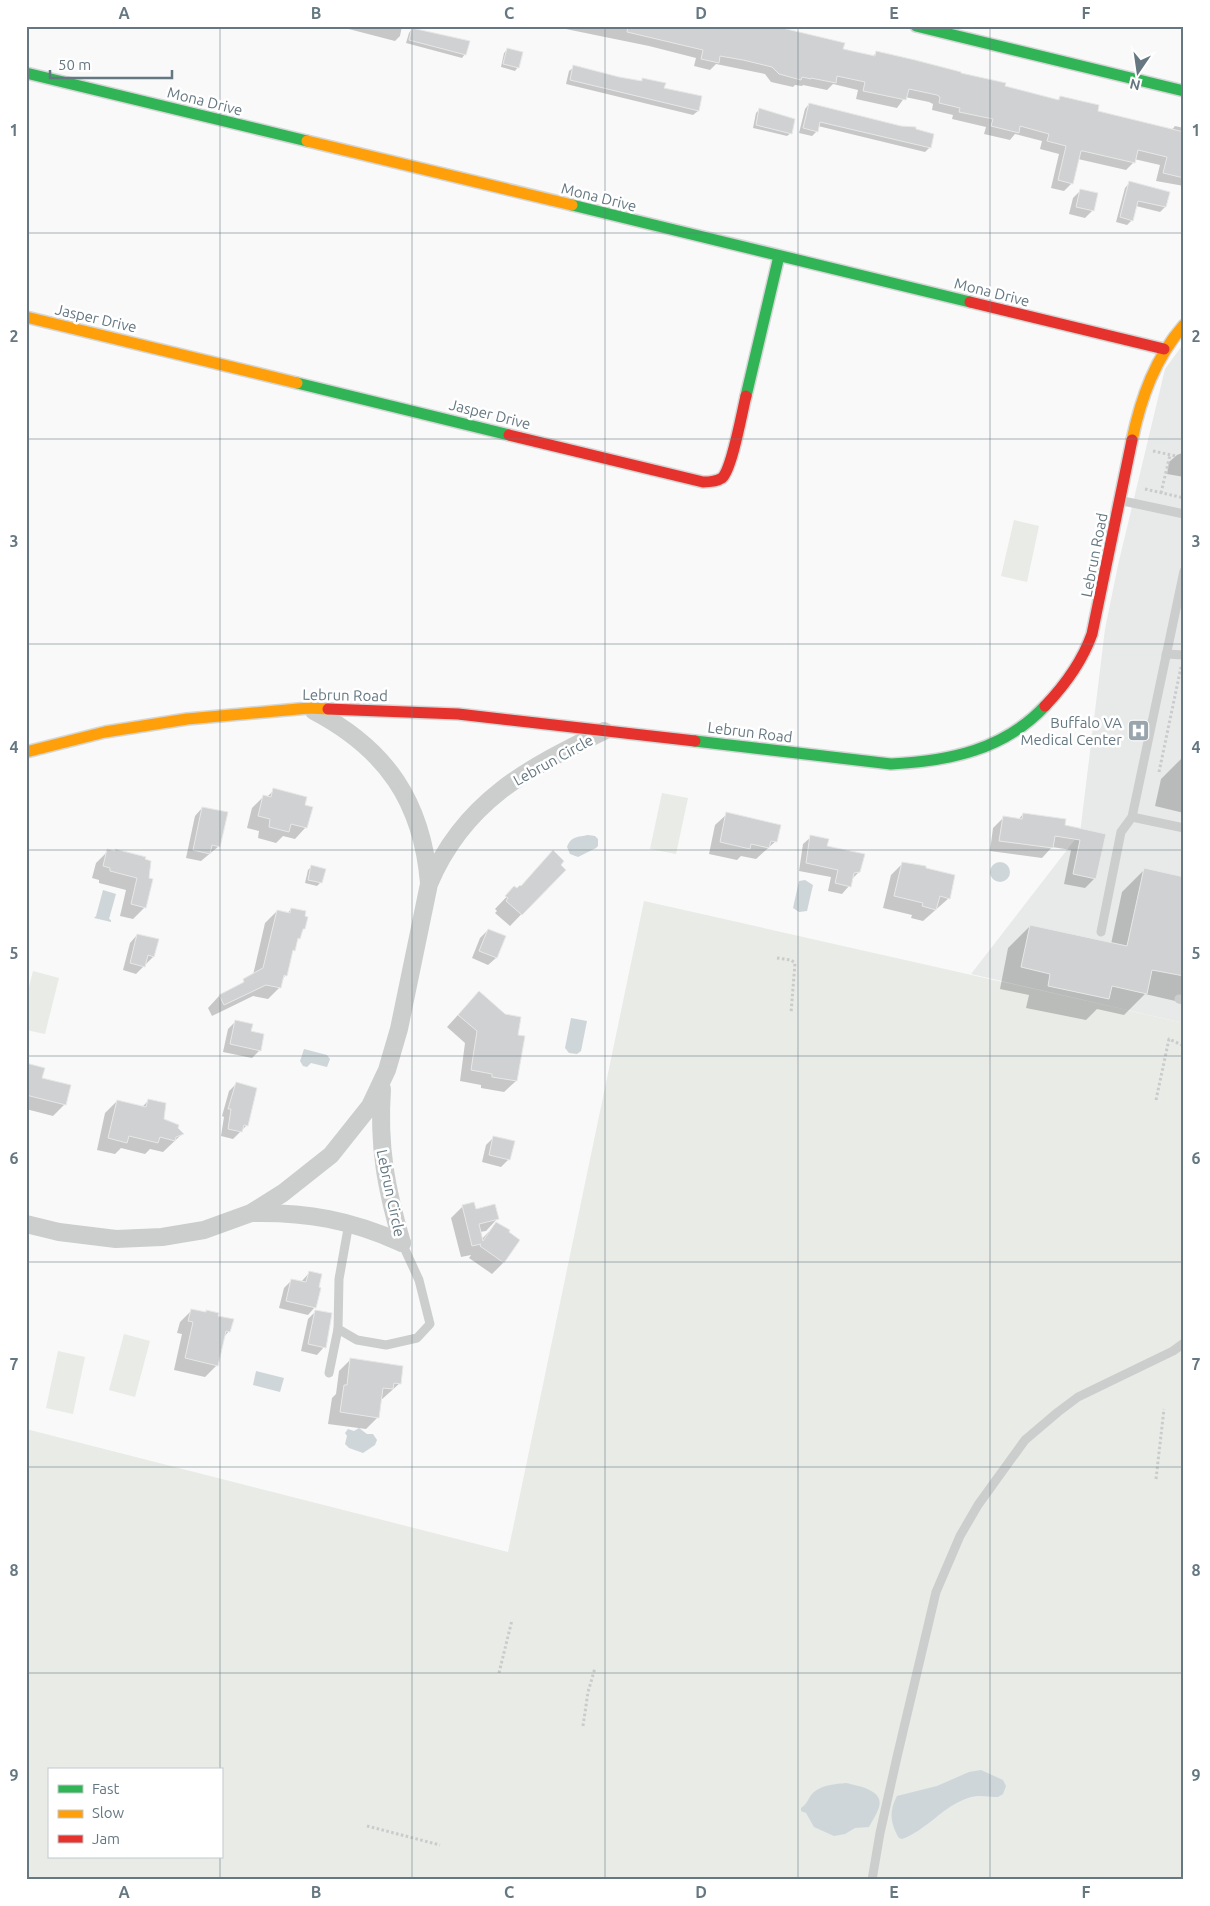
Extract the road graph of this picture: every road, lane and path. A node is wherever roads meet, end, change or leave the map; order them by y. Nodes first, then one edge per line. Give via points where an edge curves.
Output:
1 (916, 26) edge
2 (26, 73) edge
3 (1184, 91) edge
4 (779, 256) junction
5 (26, 317) edge
6 (1184, 325) edge
7 (1164, 349) junction
8 (1153, 451) dead end
9 (1170, 454) junction
10 (1176, 456) dead end
11 (1145, 489) dead end
12 (1161, 493) junction
13 (1184, 498) edge
14 (1120, 500) junction
15 (1184, 514) edge
16 (1184, 571) edge
17 (1178, 619) edge
18 (1166, 654) junction
19 (1183, 659) edge
20 (309, 708) junction
21 (605, 731) junction
22 (26, 752) edge
23 (1159, 772) dead end
24 (1132, 816) junction
25 (1184, 828) edge
26 (429, 884) junction
27 (1101, 932) dead end
28 (777, 958) dead end
29 (791, 1013) dead end
30 (1184, 1046) edge
31 (383, 1079) junction
32 (1156, 1100) dead end
33 (251, 1213) junction
34 (349, 1223) junction
35 (26, 1224) edge
36 (402, 1243) junction
37 (338, 1329) junction
38 (1184, 1343) edge
39 (329, 1373) dead end
40 (1164, 1409) dead end
41 (1156, 1479) dead end
42 (512, 1620) dead end
43 (595, 1668) dead end
44 (498, 1673) dead end
45 (583, 1726) dead end
46 (367, 1826) dead end
47 (440, 1845) dead end
48 (872, 1880) edge

1 - 3 street
2 - 4 street, Mona Drive
4 - 5 street, Jasper Drive via 730,462 722,479 714,482 703,482
4 - 7 street, Mona Drive
6 - 7 street, Lebrun Road
7 - 14 street, Lebrun Road via 1150,375
8 - 9 path
9 - 10 path
9 - 12 path
11 - 12 path
12 - 13 path
14 - 15 lane
14 - 21 street, Lebrun Road via 1096,623 1084,655 1067,683 1048,705 1013,735 987,748 932,762 891,764
16 - 17 lane
17 - 18 lane
18 - 19 lane
18 - 24 lane
19 - 23 path
20 - 21 street, Lebrun Road via 458,714
20 - 22 street, Lebrun Road via 187,719 105,732
20 - 26 street, Lebrun Circle via 363,742 407,797 424,843
21 - 26 street, Lebrun Circle via 530,769 498,792 469,819 436,867
24 - 25 lane
24 - 27 lane via 1121,832
26 - 31 street, Lebrun Circle via 399,1029
28 - 29 path via 795,963
30 - 32 path via 1169,1039
31 - 33 street, Lebrun Circle via 370,1106 331,1155 283,1194
31 - 36 street, Lebrun Circle via 380,1146
33 - 34 street, Lebrun Circle via 285,1212
33 - 35 street, Lebrun Circle via 204,1230 162,1237 116,1239
34 - 36 street, Lebrun Circle
34 - 37 lane via 340,1279
36 - 37 lane via 419,1280 430,1324 417,1338 386,1344 357,1340
37 - 39 lane
38 - 48 lane via 1078,1397 1025,1440 978,1505 942,1578 930,1619 896,1757
40 - 41 path
42 - 44 path
43 - 45 path
46 - 47 path

